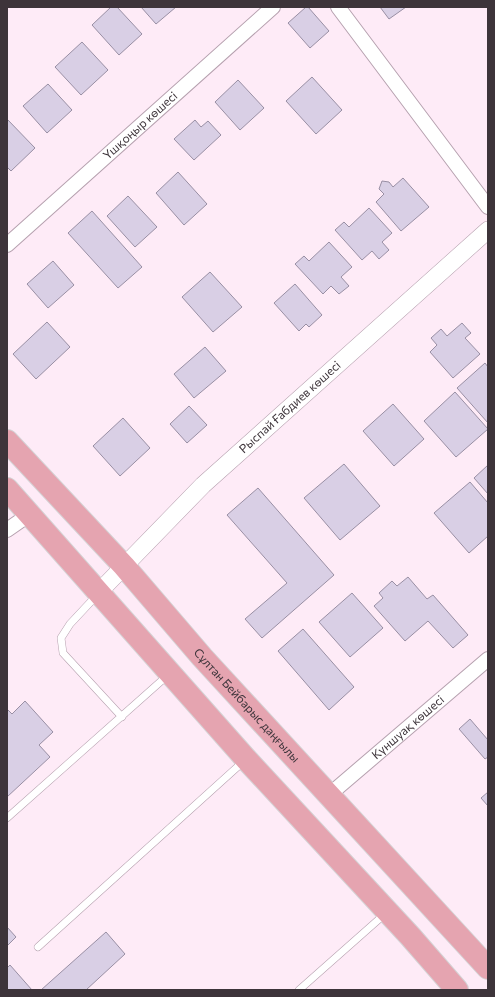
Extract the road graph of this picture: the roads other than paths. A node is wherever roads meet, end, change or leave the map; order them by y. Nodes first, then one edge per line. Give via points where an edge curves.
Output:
1 (273, 7) edge
2 (338, 7) edge
3 (488, 207) edge
4 (488, 230) edge
5 (7, 245) edge
6 (7, 441) edge
7 (7, 489) edge
8 (30, 514) junction
9 (7, 530) edge
10 (124, 566) junction
11 (99, 592) junction
12 (488, 659) edge
13 (171, 672) junction
14 (122, 717) junction
15 (246, 759) junction
16 (329, 795) junction
17 (7, 818) edge
18 (388, 911) junction
19 (38, 947) dead end
20 (488, 968) edge
21 (299, 990) edge
22 (457, 990) edge

1 - 5 street, Үшқоңыр көшесі
2 - 3 street
4 - 10 street, Рыспай Ғабдиев көшесі via 203,485
6 - 10 main road, Сұлтан Бейбарыс даңғылы
7 - 8 main road
8 - 9 street
8 - 11 main road
10 - 11 street, Рыспай Ғабдиев көшесі
10 - 16 main road, Сұлтан Бейбарыс даңғылы via 202,657
11 - 13 main road
11 - 14 lane via 61,638 63,653
12 - 16 street, Күншуақ көшесі
13 - 14 lane
13 - 15 main road
14 - 17 lane
15 - 18 main road
15 - 19 lane
16 - 20 main road, Сұлтан Бейбарыс даңғылы
18 - 21 lane
18 - 22 main road

